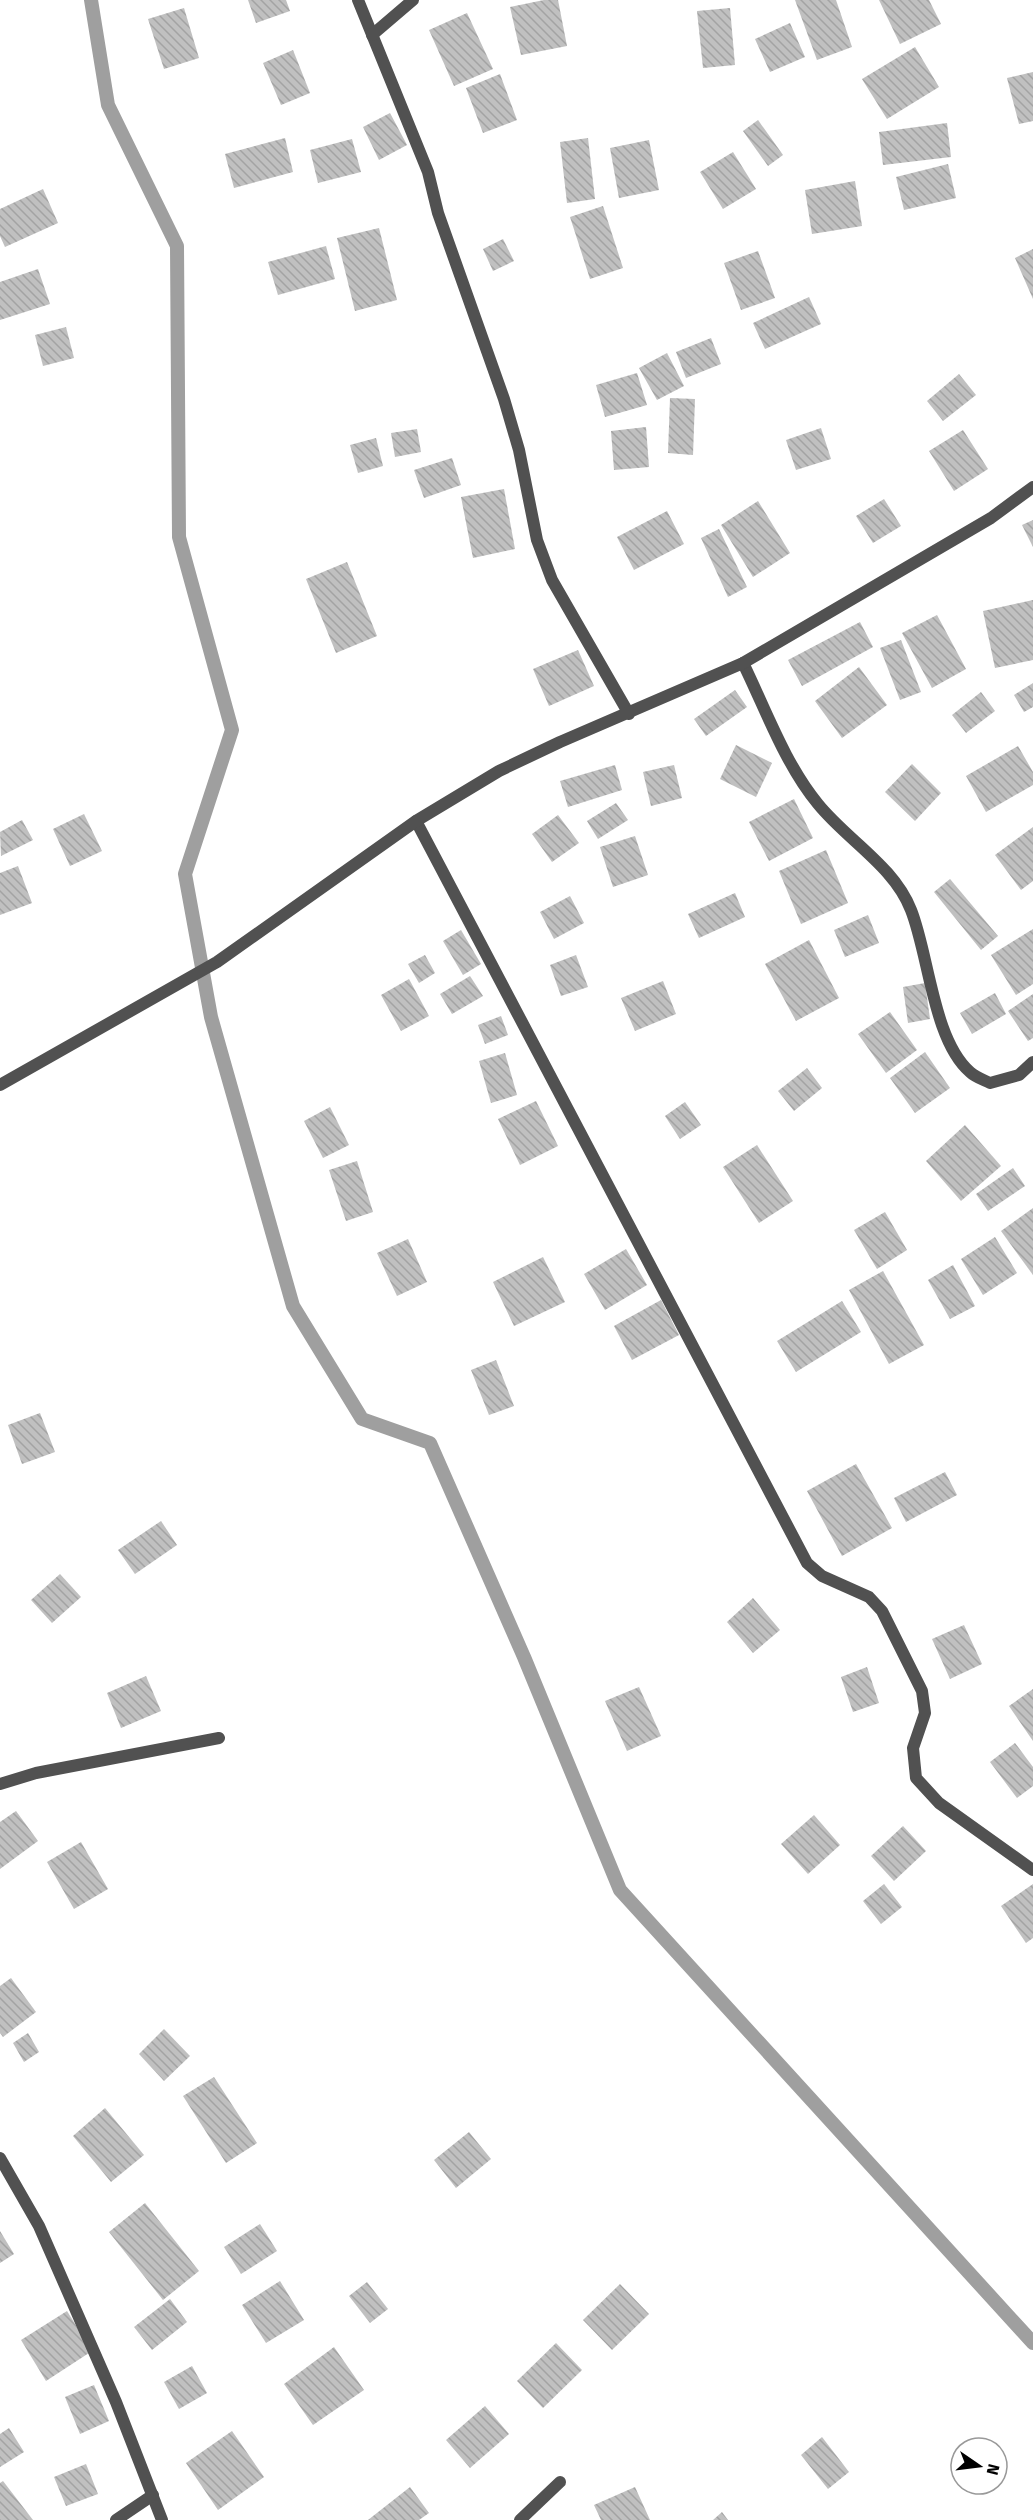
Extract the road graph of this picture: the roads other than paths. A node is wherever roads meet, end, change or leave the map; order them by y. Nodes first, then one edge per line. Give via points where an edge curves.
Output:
1 (358, 0) edge
2 (413, 0) edge
3 (372, 35) junction
4 (1033, 487) edge
5 (743, 663) junction
6 (629, 714) junction
7 (416, 820) junction
8 (1033, 1062) edge
9 (0, 1085) edge
10 (219, 1738) dead end
11 (0, 1784) edge
12 (1033, 1870) edge
13 (0, 2158) edge
14 (560, 2482) dead end
15 (153, 2495) junction
16 (116, 2520) edge
17 (162, 2520) edge
18 (520, 2520) edge

1 - 3 street
2 - 3 street
3 - 6 street via 428,172 438,213 504,399 537,540 552,580
4 - 5 street via 992,518
5 - 6 street
5 - 8 street via 800,777 819,805 898,885 912,910 953,1051 970,1073 990,1083 1019,1075
6 - 7 street via 499,771
7 - 9 street via 217,962
7 - 12 street via 807,1563 822,1576 869,1597 882,1611 922,1691 925,1713 913,1748 916,1778 939,1803
10 - 11 street via 36,1773
13 - 15 street via 39,2226
14 - 18 street
15 - 16 street
15 - 17 street

